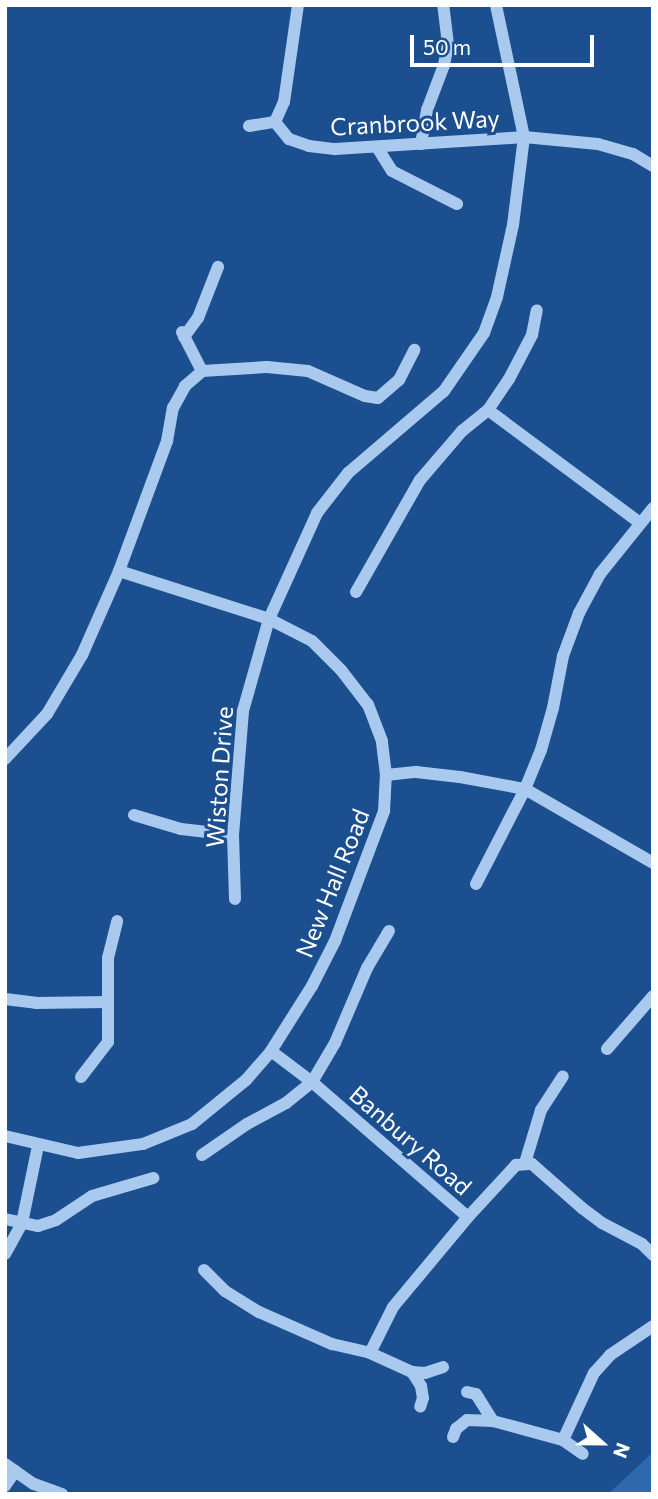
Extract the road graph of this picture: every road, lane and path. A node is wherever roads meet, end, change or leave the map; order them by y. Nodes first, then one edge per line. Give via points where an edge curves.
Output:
1 (298, 5) edge
2 (443, 5) edge
3 (495, 5) edge
4 (275, 122) junction
5 (249, 126) dead end
6 (524, 137) junction
7 (421, 144) junction
8 (377, 147) junction
9 (653, 166) edge
10 (457, 204) dead end
11 (218, 267) dead end
12 (537, 310) dead end
13 (414, 350) dead end
14 (202, 371) junction
15 (488, 410) junction
16 (653, 508) edge
17 (639, 522) junction
18 (119, 571) junction
19 (356, 592) dead end
20 (269, 619) junction
21 (5, 760) edge
22 (386, 775) junction
23 (525, 789) junction
24 (134, 815) dead end
25 (233, 835) junction
26 (653, 863) edge
27 (476, 884) dead end
28 (235, 899) dead end
29 (117, 921) dead end
30 (389, 931) dead end
31 (653, 996) edge
32 (5, 999) edge
33 (107, 1002) junction
34 (607, 1049) dead end
35 (271, 1051) junction
36 (564, 1076) dead end
37 (81, 1077) dead end
38 (312, 1082) junction
39 (5, 1136) edge
40 (38, 1146) junction
41 (202, 1155) dead end
42 (525, 1163) junction
43 (153, 1178) dead end
44 (468, 1217) junction
45 (5, 1219) edge
46 (22, 1223) junction
47 (5, 1254) edge
48 (653, 1255) edge
49 (204, 1270) dead end
50 (653, 1326) edge
51 (370, 1353) junction
52 (443, 1367) dead end
53 (412, 1372) junction
54 (467, 1392) dead end
55 (420, 1407) dead end
56 (494, 1421) junction
57 (453, 1437) dead end
58 (563, 1440) junction
59 (583, 1454) dead end
60 (10, 1468) edge
61 (5, 1486) edge
62 (62, 1494) edge

1 - 4 street via 284,102
2 - 7 street via 444,65 427,110
3 - 6 street
4 - 5 street
4 - 8 street, Cranbrook Way via 289,139 309,146
6 - 7 street, Cranbrook Way
6 - 9 street, Cranbrook Way via 598,144 633,154
6 - 20 street via 513,225 484,333 444,391 348,473 317,513
7 - 8 street, Cranbrook Way
8 - 10 street via 392,171
11 - 14 street via 198,318 182,333
12 - 15 street via 523,355
13 - 14 street via 399,380 378,398 308,371 267,367
14 - 18 street via 185,386 173,408 167,440
15 - 17 street
15 - 19 street via 462,431 420,480
16 - 17 street
17 - 23 street via 600,574 579,613 564,656 554,708
18 - 20 street, New Hall Road
18 - 21 street via 67,684
20 - 22 street, New Hall Road via 312,642 368,705 382,741
20 - 25 street, Wiston Drive via 243,710
22 - 23 street via 416,772
22 - 35 street, New Hall Road via 384,811 354,895 312,986
23 - 26 street
23 - 27 street
24 - 25 street via 181,829
25 - 28 street, Wiston Drive
29 - 33 street via 108,958
30 - 38 street
31 - 34 street
32 - 33 street
33 - 37 street via 108,1042
35 - 38 street, Banbury Road
35 - 40 street, New Hall Road via 218,1106 166,1136 97,1152
36 - 42 street via 541,1110
38 - 41 street
38 - 44 street, Banbury Road
39 - 40 street, New Hall Road
40 - 46 street
42 - 44 street, Banbury Road via 516,1166
42 - 48 street via 546,1173 582,1208
43 - 46 street via 92,1196 47,1223
44 - 51 street via 393,1307
45 - 46 street
46 - 47 street
49 - 51 street via 225,1291 259,1312 332,1344
50 - 58 street via 610,1355 594,1373
51 - 53 street
52 - 53 street
53 - 55 street via 421,1386
54 - 56 street via 476,1394
56 - 57 street via 467,1420
56 - 58 street
58 - 59 street
60 - 61 street
60 - 62 street via 34,1484

